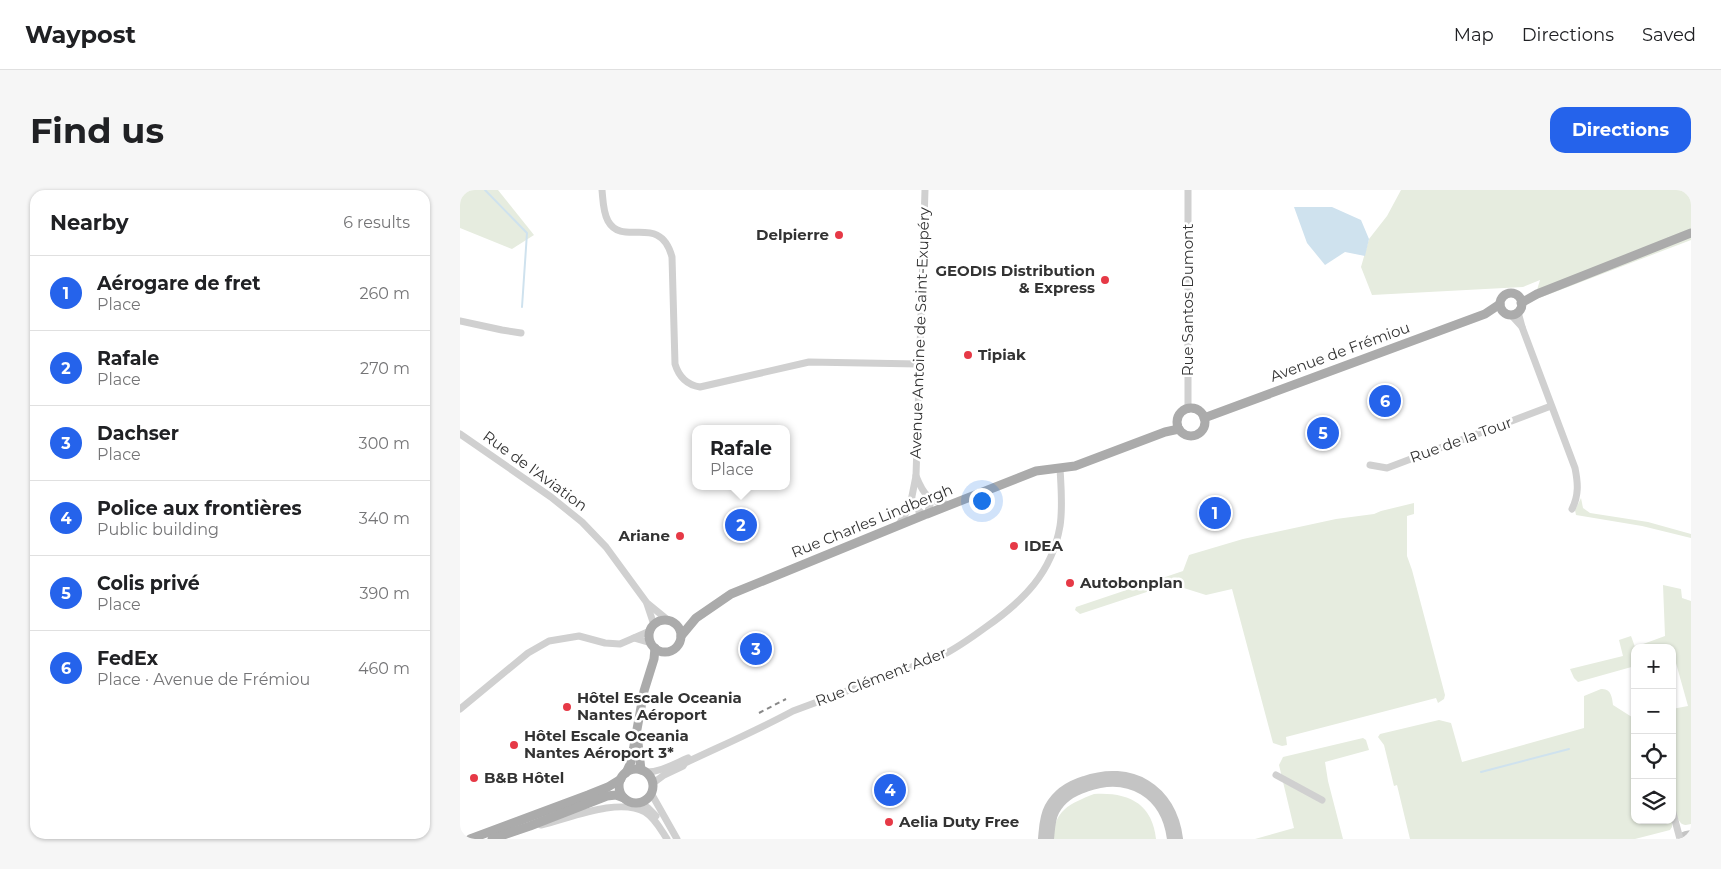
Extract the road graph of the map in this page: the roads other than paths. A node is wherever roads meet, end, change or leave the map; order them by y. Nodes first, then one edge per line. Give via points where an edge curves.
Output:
1 (602, 190) edge
2 (925, 190) edge
3 (1188, 190) edge
4 (1691, 233) edge
5 (1512, 307) junction
6 (460, 321) edge
7 (521, 333) dead end
8 (918, 364) junction
9 (1551, 406) junction
10 (1188, 409) junction
11 (1204, 418) junction
12 (1179, 429) junction
13 (460, 434) edge
14 (1370, 465) dead end
15 (1060, 468) junction
16 (916, 476) junction
17 (928, 498) junction
18 (912, 499) junction
19 (950, 505) junction
20 (1572, 509) dead end
21 (926, 515) junction
22 (898, 526) junction
23 (647, 604) junction
24 (696, 618) junction
25 (672, 622) junction
26 (652, 628) junction
27 (681, 636) junction
28 (634, 638) junction
29 (653, 645) junction
30 (668, 652) junction
31 (642, 703) junction
32 (460, 708) edge
33 (794, 711) junction
34 (639, 720) junction
35 (642, 771) junction
36 (1276, 775) dead end
37 (623, 776) junction
38 (652, 789) junction
39 (624, 798) junction
40 (1322, 800) dead end
41 (639, 802) junction
42 (1676, 824) edge
43 (530, 826) junction
44 (470, 839) edge
45 (492, 839) edge
46 (667, 839) edge
47 (672, 839) edge
48 (676, 839) edge
49 (1680, 839) edge

1 - 8 street via 605,215 613,227 622,231 657,234 663,237 670,249 675,364 688,383 700,387 809,362
2 - 8 street, Avenue Antoine de Saint-Exupéry
3 - 10 street, Rue Santos Dumont
4 - 5 main road, Avenue de Frémiou
5 - 9 street
5 - 11 main road, Avenue de Frémiou via 1485,314
6 - 7 street
8 - 16 street, Avenue Antoine de Saint-Exupéry
9 - 14 street, Rue de la Tour via 1387,468
9 - 20 street via 1578,483
10 - 11 main road via 1200,412
10 - 12 main road via 1178,417
11 - 12 main road via 1202,431 1195,436 1186,435
12 - 15 main road, Rue Charles Lindbergh
13 - 23 street, Rue de l'Aviation via 582,522 606,548
15 - 19 main road, Rue Charles Lindbergh via 1036,471
15 - 33 street, Rue Clément Ader via 1062,509 1055,546 1039,578 1018,602 962,644 940,656
16 - 17 street, Avenue Antoine de Saint-Exupéry
16 - 18 street, Avenue Antoine de Saint-Exupéry
17 - 19 street
17 - 21 street via 930,505
18 - 21 street via 917,509
18 - 22 street, Avenue Antoine de Saint-Exupéry
19 - 21 main road, Rue Charles Lindbergh
21 - 22 main road, Rue Charles Lindbergh
22 - 24 main road, Rue Charles Lindbergh via 741,590
23 - 25 street, Rue de l'Aviation
23 - 26 street, Rue de l'Aviation
24 - 25 main road, Rue Charles Lindbergh
24 - 27 main road, Rue Charles Lindbergh
25 - 26 main road via 661,621
25 - 27 main road
26 - 28 street
26 - 29 main road
27 - 30 main road via 678,646
28 - 29 street
28 - 32 street via 616,644 580,636 550,641 528,653
29 - 30 main road via 661,652
29 - 31 main road via 654,659
30 - 31 main road via 660,662
31 - 34 main road
33 - 35 street, Rue Clément Ader via 665,768
33 - 38 street, Rue Clément Ader via 685,763 664,775
34 - 35 main road via 638,752
34 - 37 main road via 631,762
35 - 37 main road via 633,770
35 - 38 main road via 649,776
36 - 40 street
37 - 39 main road via 620,791
37 - 44 main road via 608,787
38 - 41 main road via 645,800
38 - 48 street
39 - 41 main road
39 - 43 main road via 607,796
41 - 47 street via 652,812
42 - 49 street
43 - 45 main road
43 - 46 street via 596,810 633,808 649,815

